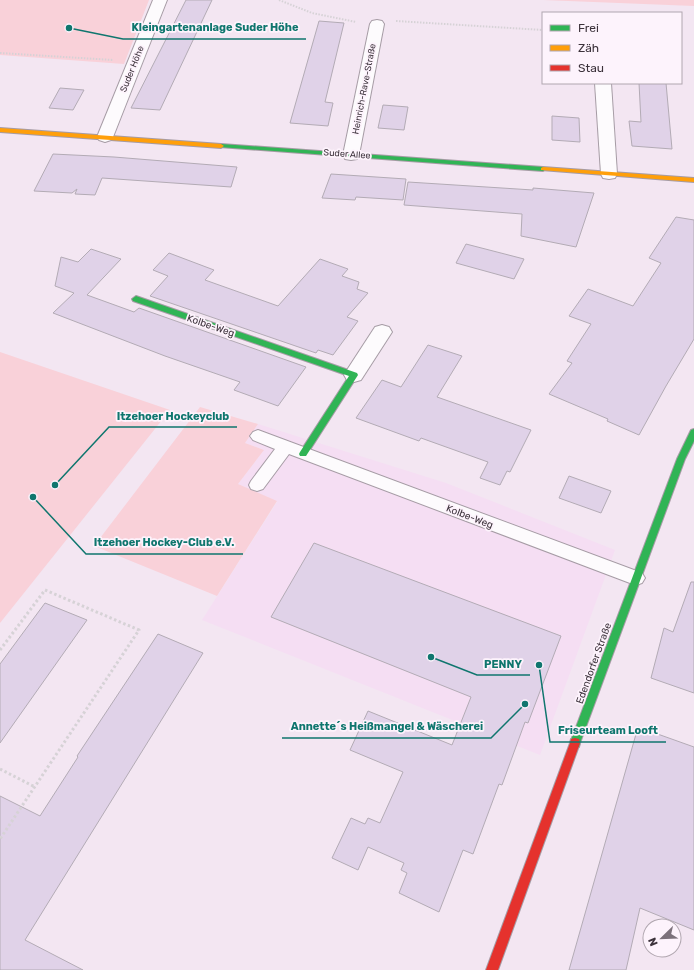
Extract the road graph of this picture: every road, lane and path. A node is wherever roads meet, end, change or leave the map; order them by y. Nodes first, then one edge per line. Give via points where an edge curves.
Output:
1 (160, 0) edge
2 (279, 0) edge
3 (376, 24) junction
4 (542, 30) edge
5 (0, 52) edge
6 (117, 61) dead end
7 (602, 84) edge
8 (0, 130) edge
9 (105, 137) junction
10 (351, 155) junction
11 (609, 174) junction
12 (694, 180) edge
13 (136, 299) dead end
14 (382, 332) dead end
15 (354, 375) junction
16 (694, 432) edge
17 (258, 436) dead end
18 (285, 446) junction
19 (303, 454) junction
20 (256, 485) dead end
21 (636, 578) junction
22 (0, 650) edge
23 (0, 769) edge
24 (35, 787) junction
25 (1, 837) edge
26 (492, 970) edge

1 - 9 street, Suder Höhe
2 - 3 path via 312,12
3 - 4 path via 392,25 393,20
3 - 10 street, Heinrich-Rave-Straße
5 - 6 path
7 - 11 street
8 - 9 street, Suder Allee
9 - 10 street, Suder Allee
10 - 11 street, Suder Allee
11 - 12 street, Suder Allee
13 - 15 street, Kolbe-Weg
14 - 15 street
15 - 19 street
16 - 21 street, Edendorfer Straße via 681,459
17 - 18 lane, Kolbe-Weg
18 - 19 lane, Kolbe-Weg
18 - 20 lane
19 - 21 lane, Kolbe-Weg
21 - 26 street, Edendorfer Straße
22 - 24 path via 45,590 140,630
23 - 24 path
24 - 25 path

